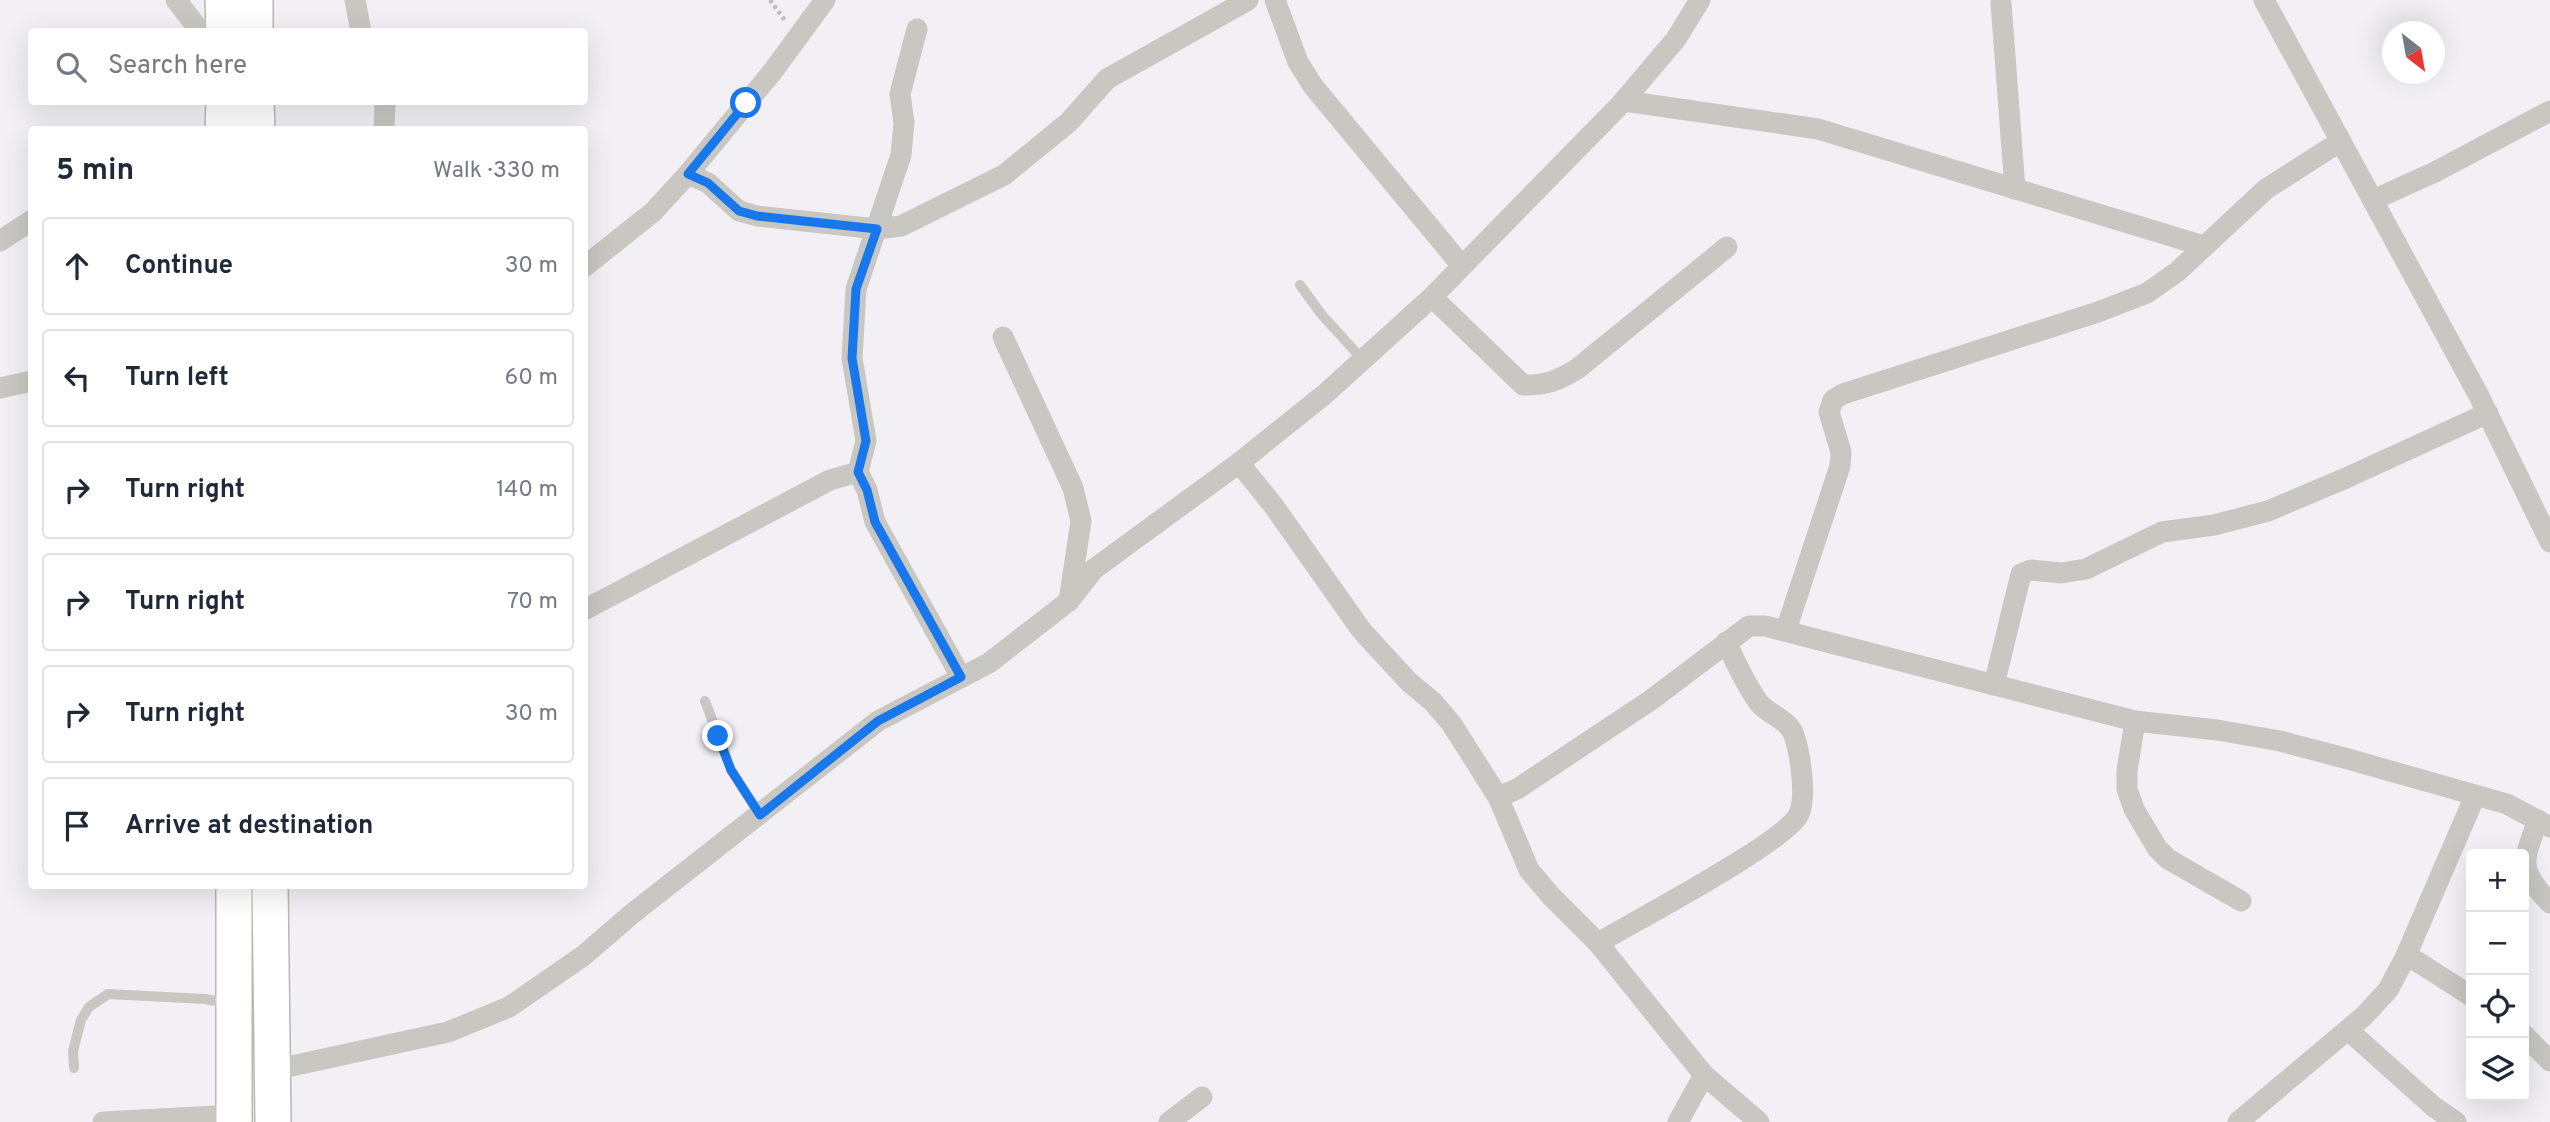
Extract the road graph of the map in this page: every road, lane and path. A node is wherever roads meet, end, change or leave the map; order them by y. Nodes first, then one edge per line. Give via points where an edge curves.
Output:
1 (176, 0) edge
2 (223, 0) edge
3 (255, 0) edge
4 (355, 0) edge
5 (825, 0) edge
6 (1248, 0) edge
7 (1275, 0) edge
8 (1700, 0) edge
9 (2264, 0) edge
10 (2001, 3) dead end
11 (198, 28) edge
12 (224, 28) edge
13 (255, 28) edge
14 (360, 28) edge
15 (917, 29) dead end
16 (1624, 100) junction
17 (224, 105) edge
18 (256, 105) edge
19 (386, 105) edge
20 (2550, 111) edge
21 (223, 126) edge
22 (257, 126) edge
23 (384, 126) edge
24 (2341, 141) junction
25 (688, 174) junction
26 (2015, 189) junction
27 (2373, 200) junction
28 (28, 223) edge
29 (877, 229) junction
30 (0, 241) edge
31 (2204, 246) junction
32 (1727, 247) dead end
33 (588, 264) edge
34 (1462, 266) junction
35 (1300, 285) dead end
36 (1432, 297) junction
37 (1003, 337) dead end
38 (1363, 360) junction
39 (28, 382) edge
40 (0, 388) edge
41 (2488, 413) junction
42 (1239, 463) junction
43 (858, 472) junction
44 (2550, 542) edge
45 (1069, 601) junction
46 (588, 608) edge
47 (1786, 630) junction
48 (1726, 642) junction
49 (961, 677) junction
50 (1994, 685) junction
51 (705, 701) dead end
52 (2135, 721) junction
53 (2475, 796) junction
54 (1499, 797) junction
55 (760, 815) junction
56 (2544, 824) edge
57 (233, 889) edge
58 (270, 889) edge
59 (2241, 901) dead end
60 (2550, 903) edge
61 (1598, 943) junction
62 (2407, 954) junction
63 (2466, 993) edge
64 (234, 1014) junction
65 (2348, 1030) junction
66 (2527, 1038) edge
67 (2550, 1061) edge
68 (74, 1068) dead end
69 (273, 1070) junction
70 (1704, 1075) junction
71 (1202, 1097) dead end
72 (2259, 1115) edge
73 (234, 1119) edge
74 (103, 1122) edge
75 (273, 1122) edge
76 (1169, 1122) edge
77 (1678, 1122) edge
78 (1759, 1122) edge
79 (2238, 1122) edge
80 (2456, 1122) edge

1 - 11 street
2 - 12 main road
3 - 13 main road
4 - 14 street
5 - 25 street
6 - 29 street via 1107,79 1069,121 1004,175 901,226
7 - 34 street via 1298,62 1313,86
8 - 16 street via 1676,39
9 - 24 street
10 - 26 street
15 - 29 street via 900,94 904,123 901,155
16 - 26 street via 1818,129
16 - 34 street
17 - 21 main road
18 - 22 main road
19 - 23 street
20 - 27 street
24 - 27 street
24 - 31 street via 2266,189
25 - 29 street via 708,183 739,211
25 - 33 street via 653,212
26 - 31 street
27 - 41 street
28 - 30 street
29 - 43 street via 856,289 852,358 866,441
31 - 47 street via 2147,293 1833,400 1829,412 1840,466
32 - 36 street via 1577,369 1541,386 1523,385
34 - 36 street
35 - 38 lane
36 - 38 street
37 - 45 street via 1073,488 1080,521
38 - 42 street
39 - 40 street
41 - 44 street
41 - 50 street via 2268,511 2162,533 2086,569 2021,574
42 - 45 street via 1094,569
42 - 54 street via 1362,631 1451,723
43 - 46 street via 830,480
43 - 49 street via 875,522
45 - 49 street via 989,663
47 - 48 street via 1749,626
47 - 50 street
48 - 54 street via 1651,701
48 - 61 street via 1762,706 1793,731 1803,794 1800,813 1789,828 1725,870
49 - 55 street via 878,721
50 - 52 street
51 - 55 lane via 731,770
52 - 53 street via 2280,741
52 - 59 street via 2127,789 2157,848
53 - 56 street via 2507,804
53 - 62 street
54 - 61 street via 1530,870
55 - 69 street via 583,956 509,1007 448,1032
56 - 60 street via 2525,858 2533,883
57 - 64 main road
58 - 69 main road
61 - 70 street
62 - 63 street
62 - 65 street via 2388,990
64 - 68 lane via 217,1001 205,999 108,995 89,1007 81,1020
64 - 73 main road
65 - 72 street
65 - 80 street
66 - 67 street
69 - 75 main road
70 - 77 street
70 - 78 street
71 - 76 street
72 - 79 street
73 - 74 street

